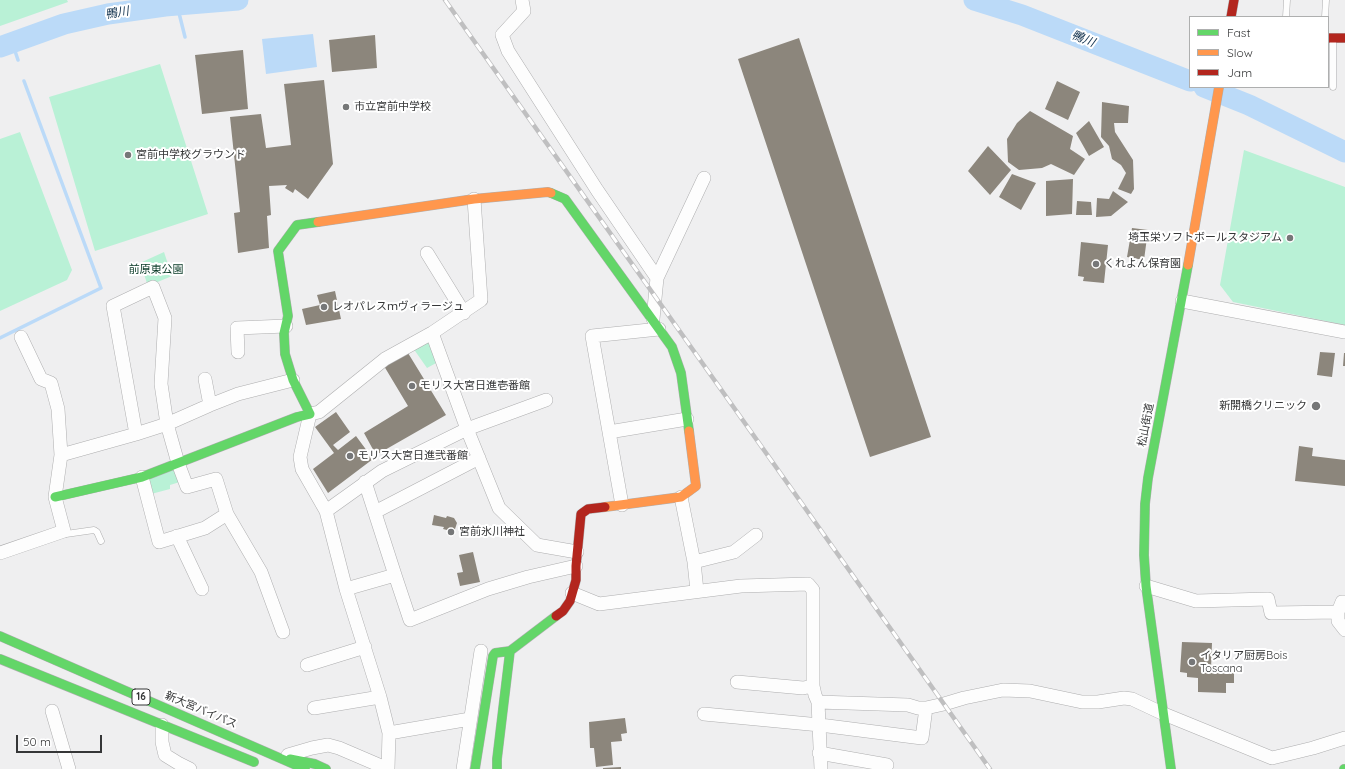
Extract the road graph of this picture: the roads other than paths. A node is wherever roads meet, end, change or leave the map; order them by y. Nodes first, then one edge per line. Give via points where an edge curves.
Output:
1 (1234, 0) edge
2 (1287, 0) edge
3 (1326, 0) edge
4 (523, 3) edge
5 (1231, 16) edge
6 (1286, 16) edge
7 (1325, 16) edge
8 (1331, 38) edge
9 (1345, 38) edge
10 (1333, 87) dead end
11 (1219, 88) edge
12 (704, 178) dead end
13 (474, 199) junction
14 (427, 253) dead end
15 (657, 278) junction
16 (1182, 301) junction
17 (464, 313) junction
18 (656, 324) junction
19 (286, 326) junction
20 (1345, 332) edge
21 (432, 333) junction
22 (21, 337) dead end
23 (238, 352) dead end
24 (205, 379) dead end
25 (293, 380) junction
26 (546, 400) dead end
27 (210, 405) junction
28 (310, 414) junction
29 (687, 419) junction
30 (167, 424) junction
31 (467, 429) junction
32 (609, 432) junction
33 (136, 434) junction
34 (61, 455) junction
35 (479, 458) junction
36 (178, 463) junction
37 (142, 477) junction
38 (365, 482) junction
39 (55, 497) junction
40 (681, 497) junction
41 (622, 505) junction
42 (326, 510) junction
43 (375, 512) junction
44 (227, 514) junction
45 (64, 531) junction
46 (756, 535) dead end
47 (177, 536) junction
48 (101, 541) dead end
49 (577, 552) junction
50 (0, 553) edge
51 (694, 562) junction
52 (576, 566) junction
53 (395, 575) junction
54 (1146, 586) junction
55 (202, 589) dead end
56 (346, 589) junction
57 (697, 591) junction
58 (572, 593) junction
59 (1341, 607) edge
60 (1345, 630) edge
61 (283, 632) dead end
62 (0, 636) edge
63 (364, 647) junction
64 (481, 650) dead end
65 (510, 651) junction
66 (0, 659) edge
67 (306, 665) dead end
68 (737, 682) dead end
69 (813, 686) junction
70 (380, 697) junction
71 (818, 702) junction
72 (314, 708) dead end
73 (926, 708) junction
74 (52, 711) dead end
75 (704, 714) dead end
76 (1164, 714) junction
77 (470, 719) junction
78 (162, 725) junction
79 (820, 725) junction
80 (389, 733) junction
81 (1345, 738) edge
82 (202, 741) junction
83 (819, 754) junction
84 (218, 757) dead end
85 (281, 758) junction
86 (887, 765) dead end
87 (175, 766) edge
88 (263, 766) dead end
89 (69, 769) edge
90 (190, 769) edge
91 (305, 769) edge
92 (326, 769) edge
93 (388, 769) edge
94 (463, 769) edge
95 (475, 769) edge
96 (498, 769) edge
97 (820, 769) edge
98 (1171, 769) edge

1 - 5 main road
2 - 6 lane
3 - 7 lane
4 - 15 street via 524,11 502,35 508,51
8 - 9 main road
8 - 10 lane
11 - 16 main road, 松山街道
12 - 15 street
13 - 17 street via 481,300
13 - 18 main road via 548,192 565,199
13 - 19 main road via 297,225 278,251 288,316
14 - 17 street
15 - 18 street
16 - 20 street
16 - 54 main road, 松山街道 via 1145,504
17 - 21 street
18 - 29 main road via 672,347 681,373
18 - 32 street via 592,336
19 - 23 street via 237,328
19 - 25 main road via 285,354
21 - 28 street via 385,359 319,412
21 - 31 street
22 - 34 street via 41,379 51,383 58,409
24 - 27 street
25 - 27 street via 238,394
25 - 28 main road
26 - 31 street
27 - 30 street
28 - 36 main road
28 - 42 street via 300,457 302,469
29 - 32 street
29 - 40 main road via 696,486
30 - 33 street
30 - 33 street via 161,384 165,318 153,287 113,306
30 - 36 street
31 - 35 street
31 - 38 street
32 - 41 street
33 - 34 street
34 - 39 street
35 - 43 street
35 - 49 street via 499,508 537,545
36 - 37 main road
36 - 44 street via 187,487 216,479
37 - 39 main road
37 - 47 street via 159,542
38 - 42 street
38 - 43 street
39 - 45 street
40 - 41 main road
40 - 51 street
41 - 49 main road via 588,509 581,514
42 - 56 street
43 - 53 street
44 - 47 street via 205,528
44 - 61 street via 261,572
45 - 48 lane via 66,534 94,530 98,532
45 - 50 street
46 - 51 street via 734,552
47 - 55 street
49 - 52 main road
51 - 57 street
52 - 53 street via 488,588 410,620
52 - 58 main road via 576,580
53 - 56 street
54 - 59 street via 1196,601 1268,599 1271,613
54 - 76 main road, 松山街道
56 - 63 street
57 - 58 street via 599,604
57 - 69 street via 741,586 808,584 813,590
58 - 65 main road via 563,611
59 - 60 street via 1338,620
62 - 85 main road, 新大宮バイパス / 16
63 - 67 street
63 - 70 street
64 - 77 street
65 - 95 main road via 495,653 493,656
65 - 96 main road via 497,759
66 - 78 main road, 16
68 - 69 street via 803,688
69 - 71 street
70 - 72 street
70 - 80 street
71 - 73 street via 908,704
71 - 79 street
73 - 76 street via 1003,690 1030,691 1082,702 1132,699
73 - 79 street via 922,738
74 - 89 street
75 - 79 street
76 - 81 street via 1272,758
76 - 98 main road, 松山街道
77 - 80 street
77 - 94 street
78 - 82 main road, 16
78 - 87 street via 165,755
79 - 83 street
80 - 93 street
82 - 84 main road via 211,753
82 - 88 main road, 16
83 - 86 street
83 - 97 street
85 - 91 main road, 新大宮バイパス / 16
85 - 92 main road via 315,764
85 - 93 street via 328,745
87 - 90 street

